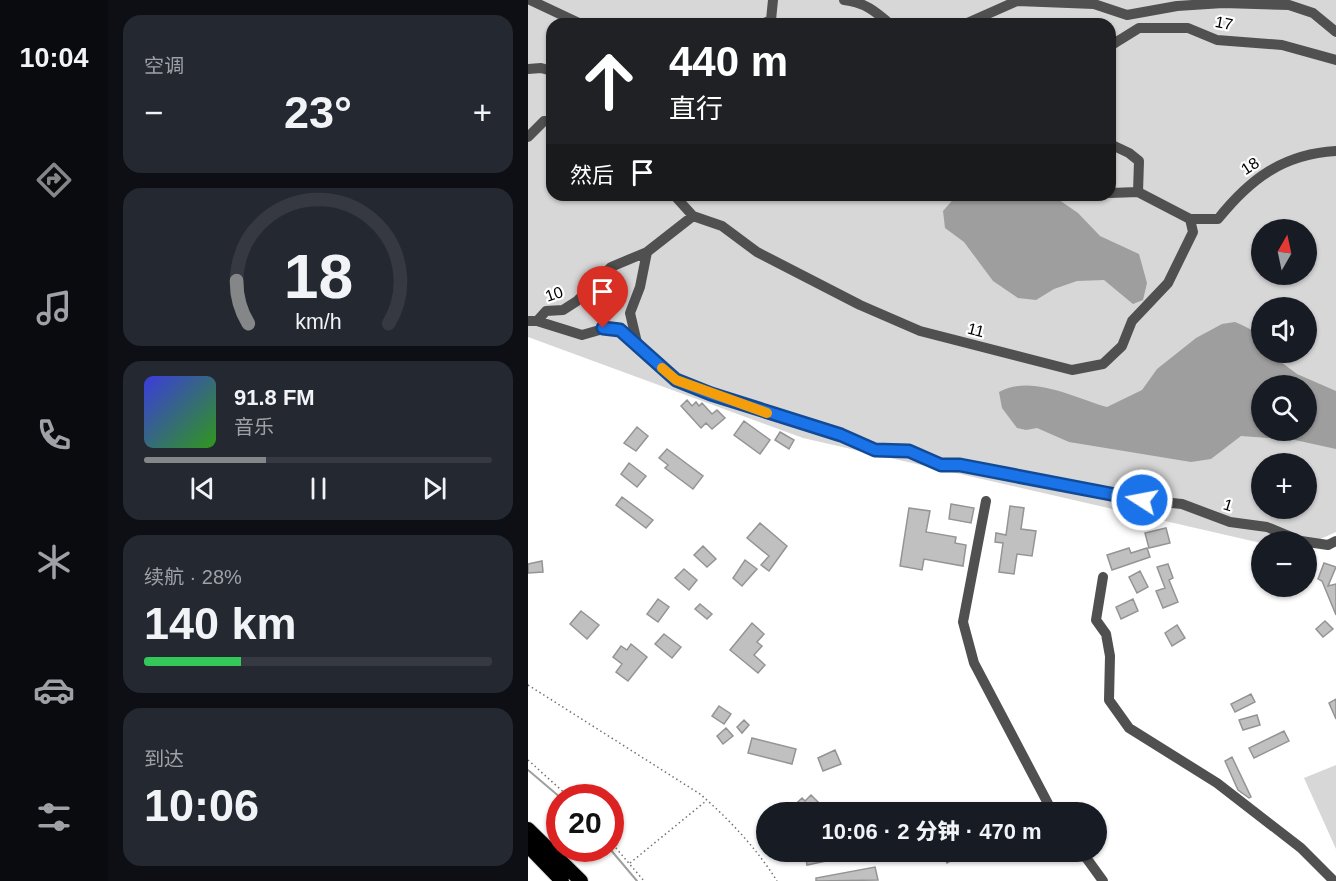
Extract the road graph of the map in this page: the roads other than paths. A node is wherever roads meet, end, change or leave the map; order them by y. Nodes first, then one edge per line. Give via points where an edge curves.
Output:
1 (530, 0) edge
2 (773, 0) edge
3 (844, 0) edge
4 (568, 18) edge
5 (771, 18) edge
6 (883, 18) edge
7 (979, 18) edge
8 (1336, 32) edge
9 (1116, 42) edge
10 (1336, 60) edge
11 (528, 69) edge
12 (546, 69) edge
13 (546, 121) edge
14 (528, 137) edge
15 (1116, 147) edge
16 (1336, 151) edge
17 (1138, 192) junction
18 (1116, 193) edge
19 (679, 201) edge
20 (693, 216) junction
21 (1190, 219) junction
22 (646, 252) junction
23 (533, 321) edge
24 (638, 347) junction
25 (986, 501) dead end
26 (1336, 542) edge
27 (1103, 577) dead end
28 (1047, 802) edge
29 (528, 829) edge
30 (528, 846) edge
31 (1089, 862) edge
32 (574, 879) edge
33 (1103, 881) edge
34 (1334, 881) edge

1 - 4 street
2 - 5 street
3 - 6 street via 857,1
7 - 8 street via 1017,1 1094,4 1127,15 1223,3 1289,5 1313,13
9 - 10 street, 17 via 1139,28 1188,28 1217,40 1282,45
11 - 12 street
13 - 14 street
15 - 17 street via 1139,161
16 - 21 street, 18 via 1315,152 1284,162 1240,190 1218,219
17 - 18 street
17 - 21 street
19 - 20 street
20 - 21 street, 11 via 722,226 757,252 920,331 1072,370 1103,364 1122,346 1132,321 1174,273 1193,232
20 - 22 street, 10
22 - 23 street, 10 via 611,267 563,310 546,311
22 - 24 street via 640,287 630,313
23 - 24 street, 1 via 582,335 603,328 620,330
24 - 26 street, 1 via 676,380 875,450 909,451 941,465 960,465 1182,504 1230,522 1267,527 1301,540 1328,545
25 - 28 street via 963,622 974,663
27 - 34 street via 1096,620 1106,634 1110,656 1109,700 1129,728 1217,783 1301,848
29 - 32 main road
30 - 32 main road
31 - 33 street

